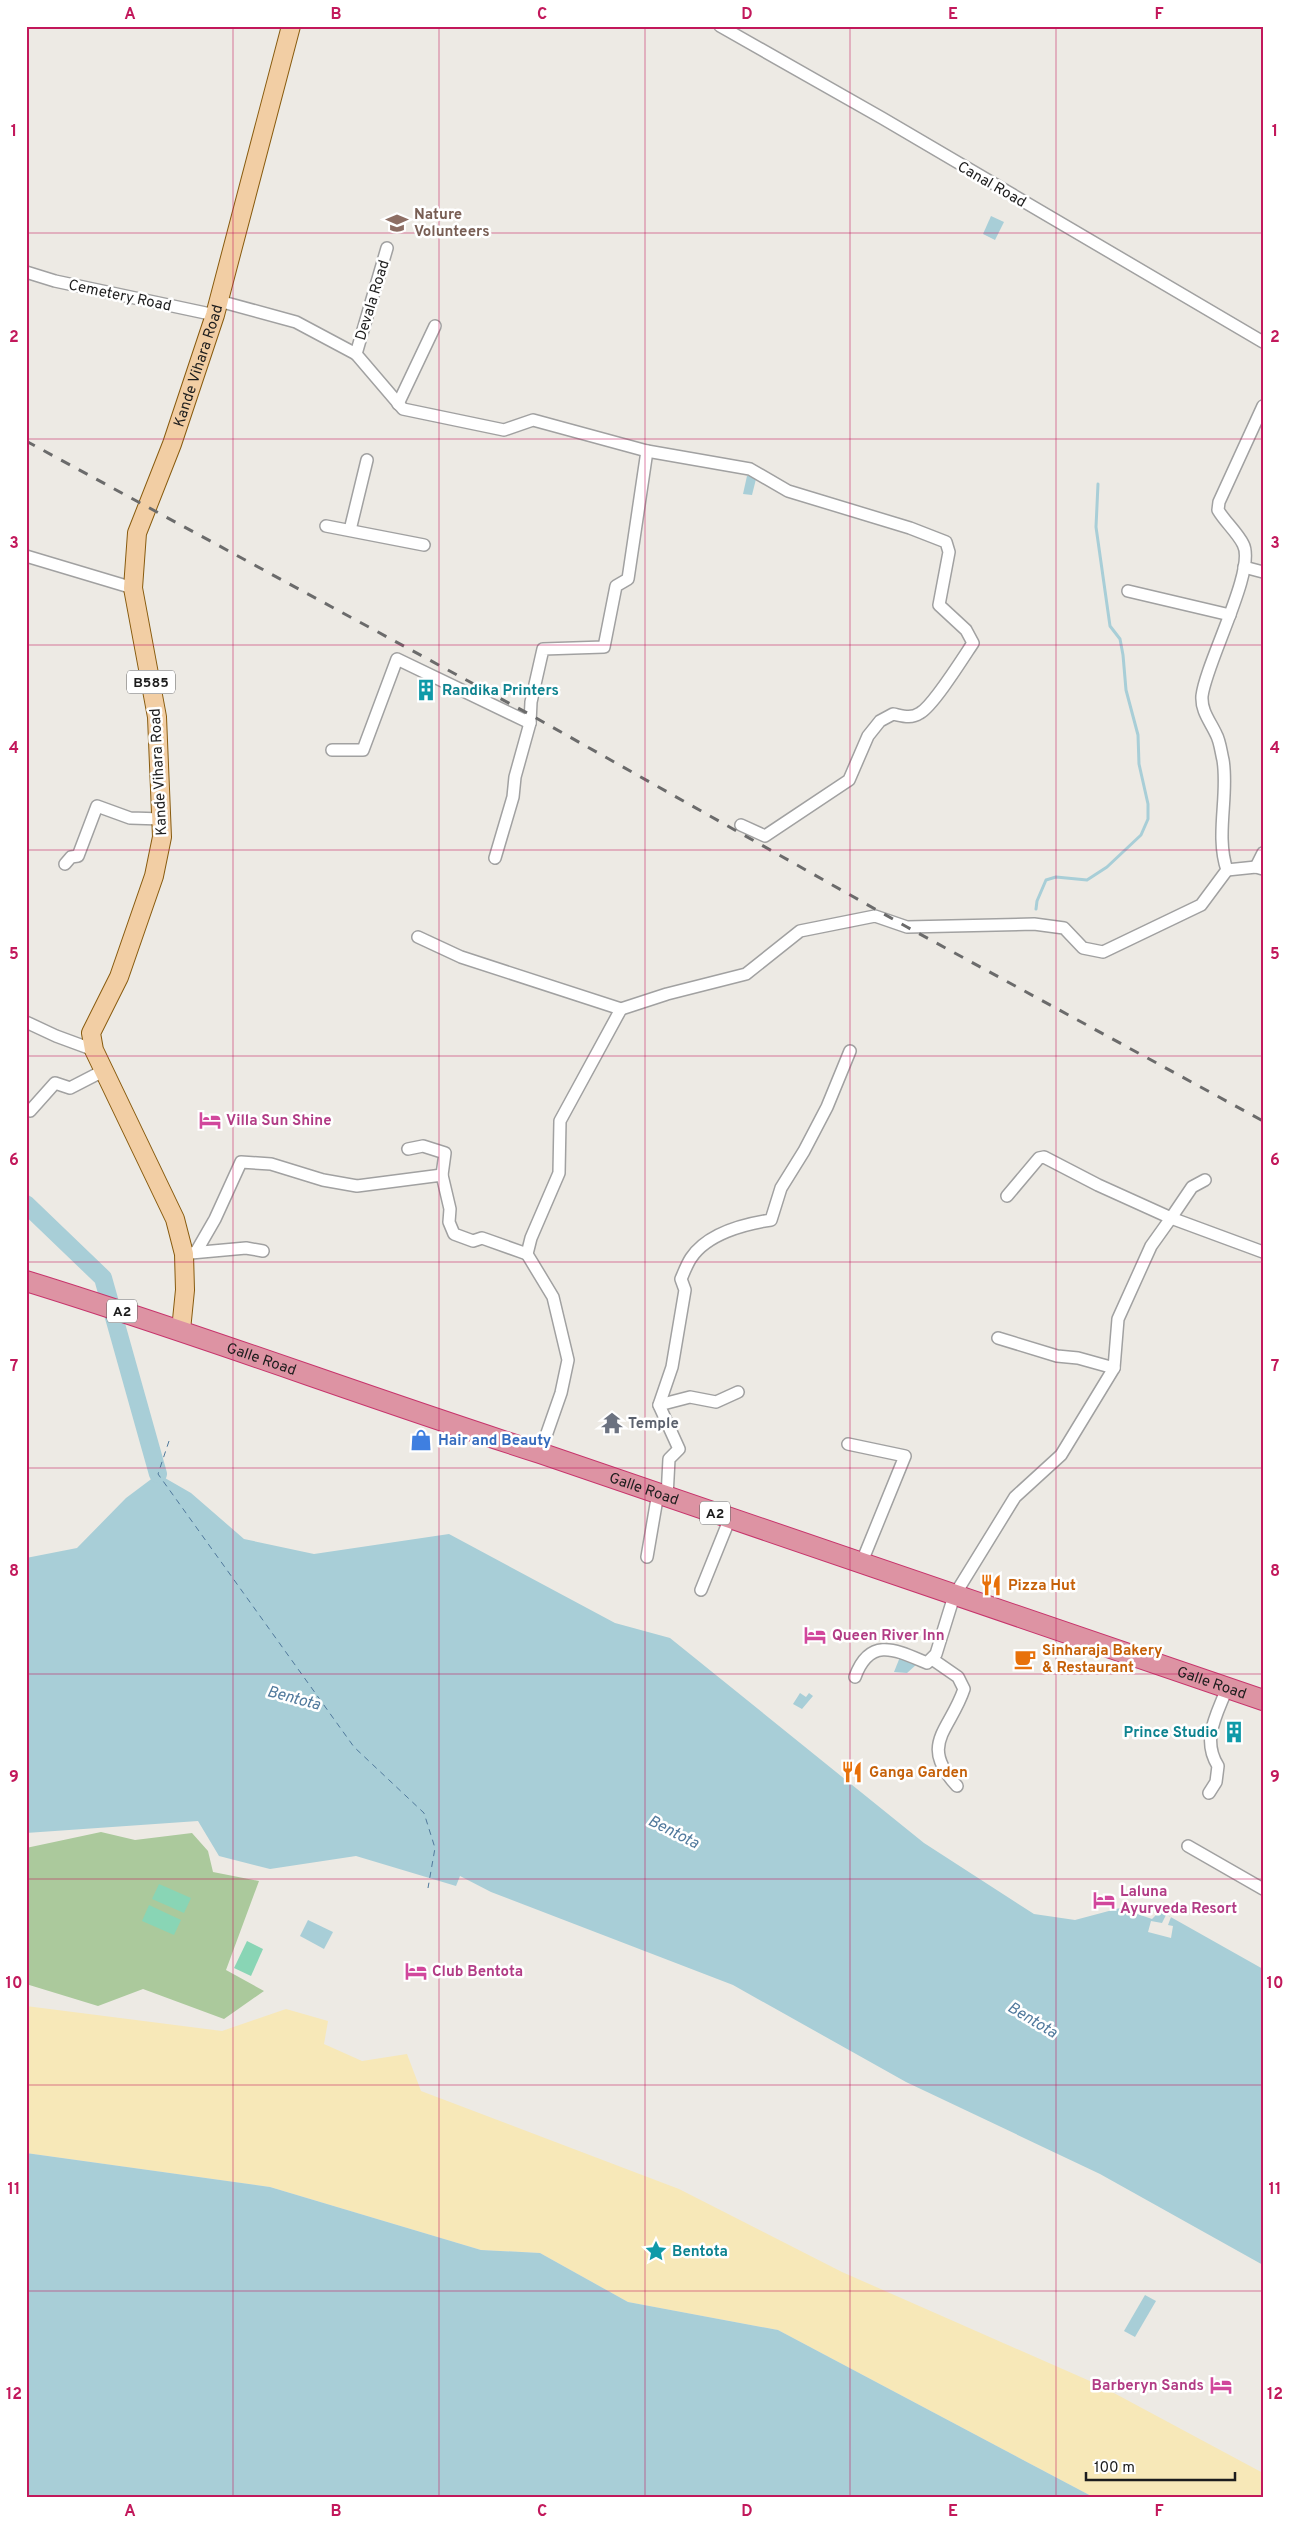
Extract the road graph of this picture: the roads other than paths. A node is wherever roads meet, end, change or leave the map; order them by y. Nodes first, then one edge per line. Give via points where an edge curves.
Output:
1 (291, 26) edge
2 (720, 26) edge
3 (387, 248) dead end
4 (26, 272) edge
5 (217, 308) junction
6 (435, 326) dead end
7 (1263, 342) edge
8 (356, 354) junction
9 (398, 404) junction
10 (1263, 406) edge
11 (1258, 431) edge
12 (647, 451) junction
13 (367, 460) dead end
14 (326, 526) dead end
15 (350, 530) junction
16 (424, 545) dead end
17 (26, 556) edge
18 (1244, 567) junction
19 (1263, 572) edge
20 (133, 588) junction
21 (1128, 591) dead end
22 (1230, 615) junction
23 (530, 722) junction
24 (332, 750) dead end
25 (162, 819) junction
26 (741, 825) dead end
27 (1263, 853) edge
28 (496, 858) dead end
29 (65, 864) dead end
30 (1259, 868) edge
31 (1227, 870) junction
32 (418, 937) dead end
33 (621, 1009) junction
34 (26, 1022) edge
35 (94, 1050) junction
36 (850, 1051) dead end
37 (104, 1070) junction
38 (30, 1110) dead end
39 (408, 1149) dead end
40 (442, 1175) junction
41 (1205, 1180) dead end
42 (1007, 1196) dead end
43 (1171, 1218) junction
44 (263, 1251) dead end
45 (1263, 1252) edge
46 (190, 1253) junction
47 (527, 1254) junction
48 (26, 1281) edge
49 (174, 1328) junction
50 (998, 1338) dead end
51 (1114, 1368) junction
52 (738, 1392) dead end
53 (659, 1405) junction
54 (848, 1444) dead end
55 (540, 1453) junction
56 (662, 1495) junction
57 (730, 1518) junction
58 (647, 1556) dead end
59 (861, 1564) junction
60 (701, 1590) dead end
61 (954, 1596) junction
62 (932, 1659) junction
63 (855, 1676) dead end
64 (1228, 1688) junction
65 (1263, 1700) edge
66 (957, 1786) dead end
67 (1209, 1794) dead end
68 (1188, 1846) dead end
69 (1263, 1889) edge

1 - 5 main road, Kande Vihara Road / B585
2 - 7 street, Canal Road
3 - 8 street, Devala Road
4 - 5 street, Cemetery Road via 55,281
5 - 8 street, Devala Road via 296,322
5 - 20 main road, Kande Vihara Road / B585 via 172,444 137,533
6 - 9 street
8 - 9 street
9 - 12 street via 403,409 504,430 533,420
10 - 11 street
11 - 18 street via 1219,502 1218,510 1244,544
12 - 23 street via 628,579 616,586 604,647 543,649 531,702
12 - 26 street via 750,469 788,491 946,542 949,552 940,605 966,630 973,643 921,713 909,717 893,714 880,721 868,736 849,780 765,836
13 - 15 street
14 - 15 street
15 - 16 street
17 - 20 street
18 - 19 street
18 - 22 street
20 - 25 main road, Kande Vihara Road / B585 via 158,717
21 - 22 street
22 - 31 street via 1205,678 1202,698 1205,716 1217,736 1223,762 1222,822
23 - 24 street via 397,659 364,750
23 - 28 street
25 - 29 street via 130,818 97,806 78,856 71,857
25 - 35 main road, Kande Vihara Road / B585 via 162,837 154,876 119,977 91,1033
27 - 30 street
30 - 31 street
31 - 33 street via 1201,905 1104,952 1083,948 1064,928 1034,924 907,927 875,916 800,931 746,974
32 - 33 street via 461,957
33 - 47 street via 560,1121 559,1173
34 - 35 street
35 - 37 main road, Kande Vihara Road / B585
36 - 53 street via 827,1107 781,1188 771,1220 746,1224 728,1232 706,1244 692,1257 681,1279 685,1290 672,1367
37 - 38 street via 70,1088 55,1083
37 - 46 main road, Kande Vihara Road / B585
39 - 40 street via 424,1146 446,1153
40 - 46 street via 357,1186 323,1180 271,1164 241,1162 215,1219
40 - 47 street via 450,1209 449,1222 454,1234 473,1241 482,1238
41 - 43 street via 1188,1192
42 - 43 street via 1044,1157
43 - 45 street
43 - 51 street via 1152,1246 1118,1319
44 - 46 street via 246,1248
46 - 49 main road, Kande Vihara Road / B585 via 185,1290
47 - 55 street via 553,1297 568,1360 561,1393
48 - 49 highway, Galle Road / A2
49 - 55 highway, Galle Road / A2
50 - 51 street via 1057,1356
51 - 61 street via 1061,1455 1015,1498
52 - 53 street via 716,1402 690,1398
53 - 56 street via 678,1449 669,1459
54 - 59 street via 905,1456
55 - 56 highway, Galle Road / A2
56 - 57 highway, Galle Road / A2
56 - 58 street
57 - 59 highway, Galle Road / A2
57 - 60 street
59 - 61 highway, Galle Road / A2
61 - 62 street
61 - 64 highway, Galle Road / A2
62 - 63 street via 927,1663 890,1650 873,1650 865,1656
62 - 66 street via 958,1678 964,1689 938,1743 944,1773
64 - 65 highway, Galle Road / A2
64 - 67 street via 1209,1738 1218,1766 1216,1782
68 - 69 street

